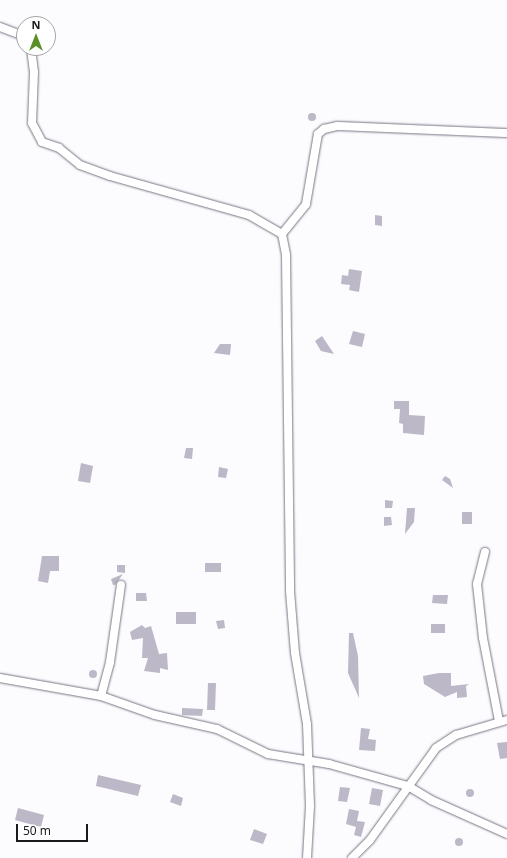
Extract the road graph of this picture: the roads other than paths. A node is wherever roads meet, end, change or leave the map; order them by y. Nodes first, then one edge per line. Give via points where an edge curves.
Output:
1 (0, 27) edge
2 (16, 33) edge
3 (32, 56) edge
4 (507, 133) edge
5 (282, 234) junction
6 (485, 552) dead end
7 (121, 585) dead end
8 (0, 678) edge
9 (101, 696) junction
10 (503, 721) edge
11 (307, 760) junction
12 (408, 786) junction
13 (507, 834) edge
14 (305, 856) edge
15 (352, 858) edge

1 - 2 street
3 - 5 street via 32,123 42,142 59,148 80,165 110,176 249,215
4 - 5 street via 338,126 324,129 318,134 306,204
5 - 11 street via 286,255 290,591 295,653 307,724
6 - 10 street via 477,584 482,638
7 - 9 street via 110,662
8 - 9 street
9 - 11 street via 156,715 217,729 268,754
10 - 12 street via 456,735 436,748
11 - 12 street
11 - 14 street via 310,806
12 - 13 street via 431,800
12 - 15 street via 370,840

